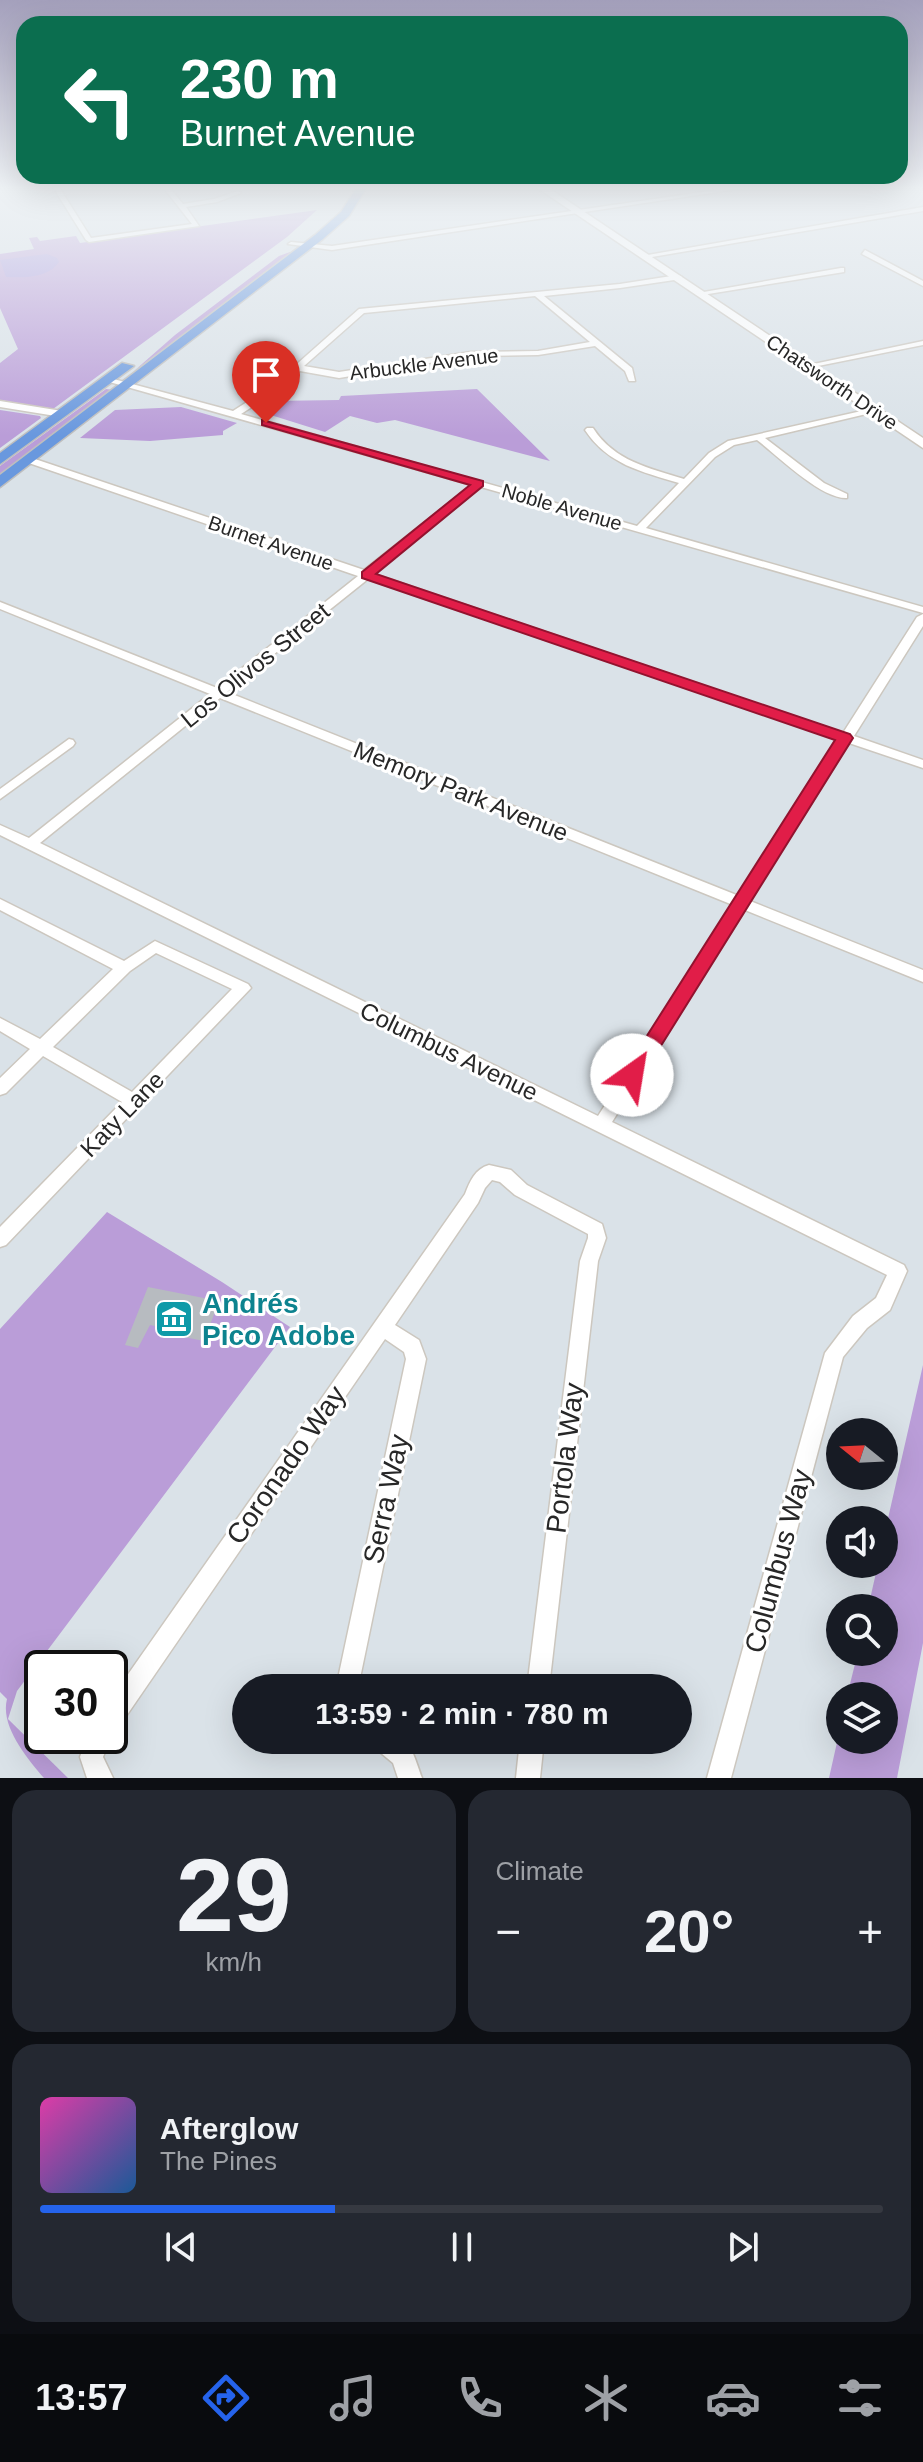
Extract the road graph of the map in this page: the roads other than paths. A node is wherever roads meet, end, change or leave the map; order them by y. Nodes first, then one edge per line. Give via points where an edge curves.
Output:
1 (256, 270) edge
2 (277, 270) edge
3 (667, 270) edge
4 (841, 270) dead end
5 (898, 270) edge
6 (678, 277) junction
7 (923, 284) edge
8 (702, 293) junction
9 (537, 294) junction
10 (597, 343) junction
11 (923, 343) edge
12 (808, 366) junction
13 (299, 368) junction
14 (109, 379) junction
15 (632, 379) dead end
16 (129, 384) junction
17 (0, 404) edge
18 (875, 411) junction
19 (62, 414) junction
20 (235, 414) junction
21 (590, 430) dead end
22 (757, 436) junction
23 (923, 444) edge
24 (0, 460) edge
25 (29, 460) junction
26 (0, 482) edge
27 (685, 482) junction
28 (479, 484) junction
29 (844, 496) dead end
30 (640, 529) junction
31 (366, 575) junction
32 (0, 605) edge
33 (923, 610) edge
34 (923, 617) edge
35 (219, 694) junction
36 (845, 738) junction
37 (69, 743) dead end
38 (923, 764) edge
39 (0, 795) edge
40 (0, 829) edge
41 (30, 844) junction
42 (742, 903) junction
43 (0, 904) edge
44 (125, 967) junction
45 (923, 976) edge
46 (0, 1024) edge
47 (43, 1048) junction
48 (0, 1088) edge
49 (135, 1101) junction
50 (601, 1125) junction
51 (596, 1230) joint
52 (0, 1239) edge
53 (898, 1271) joint
54 (382, 1327) junction
55 (350, 1674) edge
56 (540, 1674) edge
57 (128, 1694) edge
58 (94, 1754) edge
59 (401, 1754) edge
60 (531, 1754) edge
61 (101, 1778) edge
62 (410, 1778) edge
63 (528, 1778) edge
64 (719, 1778) edge

1 - 14 main road
2 - 16 main road
3 - 6 main road, Chatsworth Drive
4 - 8 street
5 - 7 street
6 - 8 main road, Chatsworth Drive
6 - 9 street
8 - 12 main road, Chatsworth Drive
9 - 10 street
9 - 13 street via 362,311
10 - 13 street, Arbuckle Avenue via 538,353 471,354 339,375
10 - 15 street via 629,370
11 - 12 street
12 - 18 main road, Chatsworth Drive
13 - 20 street
14 - 16 street, Noble Avenue
14 - 19 main road
16 - 20 street, Noble Avenue
16 - 25 main road
17 - 19 street
18 - 22 street
18 - 23 main road, Chatsworth Drive
19 - 24 main road
20 - 28 street, Noble Avenue
21 - 27 street via 595,441 621,460
22 - 27 street via 712,455
22 - 29 street via 821,485
25 - 26 main road
25 - 31 street, Burnet Avenue
27 - 30 street
28 - 30 street, Noble Avenue
28 - 31 street, Los Olivos Street
30 - 33 street, Noble Avenue
31 - 35 street, Los Olivos Street
31 - 36 street, Burnet Avenue
32 - 35 street, Memory Park Avenue
34 - 36 street
35 - 41 street, Los Olivos Street
35 - 42 street, Memory Park Avenue
36 - 38 street, Burnet Avenue
36 - 42 street
37 - 39 street
40 - 41 street, Columbus Avenue
41 - 50 street, Columbus Avenue
42 - 45 street, Memory Park Avenue
42 - 50 street
43 - 44 street
44 - 47 street
44 - 49 street, Katy Lane via 151,947 159,947 243,988
46 - 47 street
47 - 48 street
47 - 49 street
49 - 52 street, Katy Lane
50 - 53 street, Columbus Avenue
51 - 54 street, Coronado Way via 521,1190 505,1175 489,1172
51 - 56 street, Portola Way
53 - 64 street, Columbus Way via 883,1304 835,1353
54 - 55 street, Serra Way via 412,1346 416,1359
54 - 57 street, Coronado Way
58 - 61 street via 92,1766
59 - 62 street
60 - 63 street

